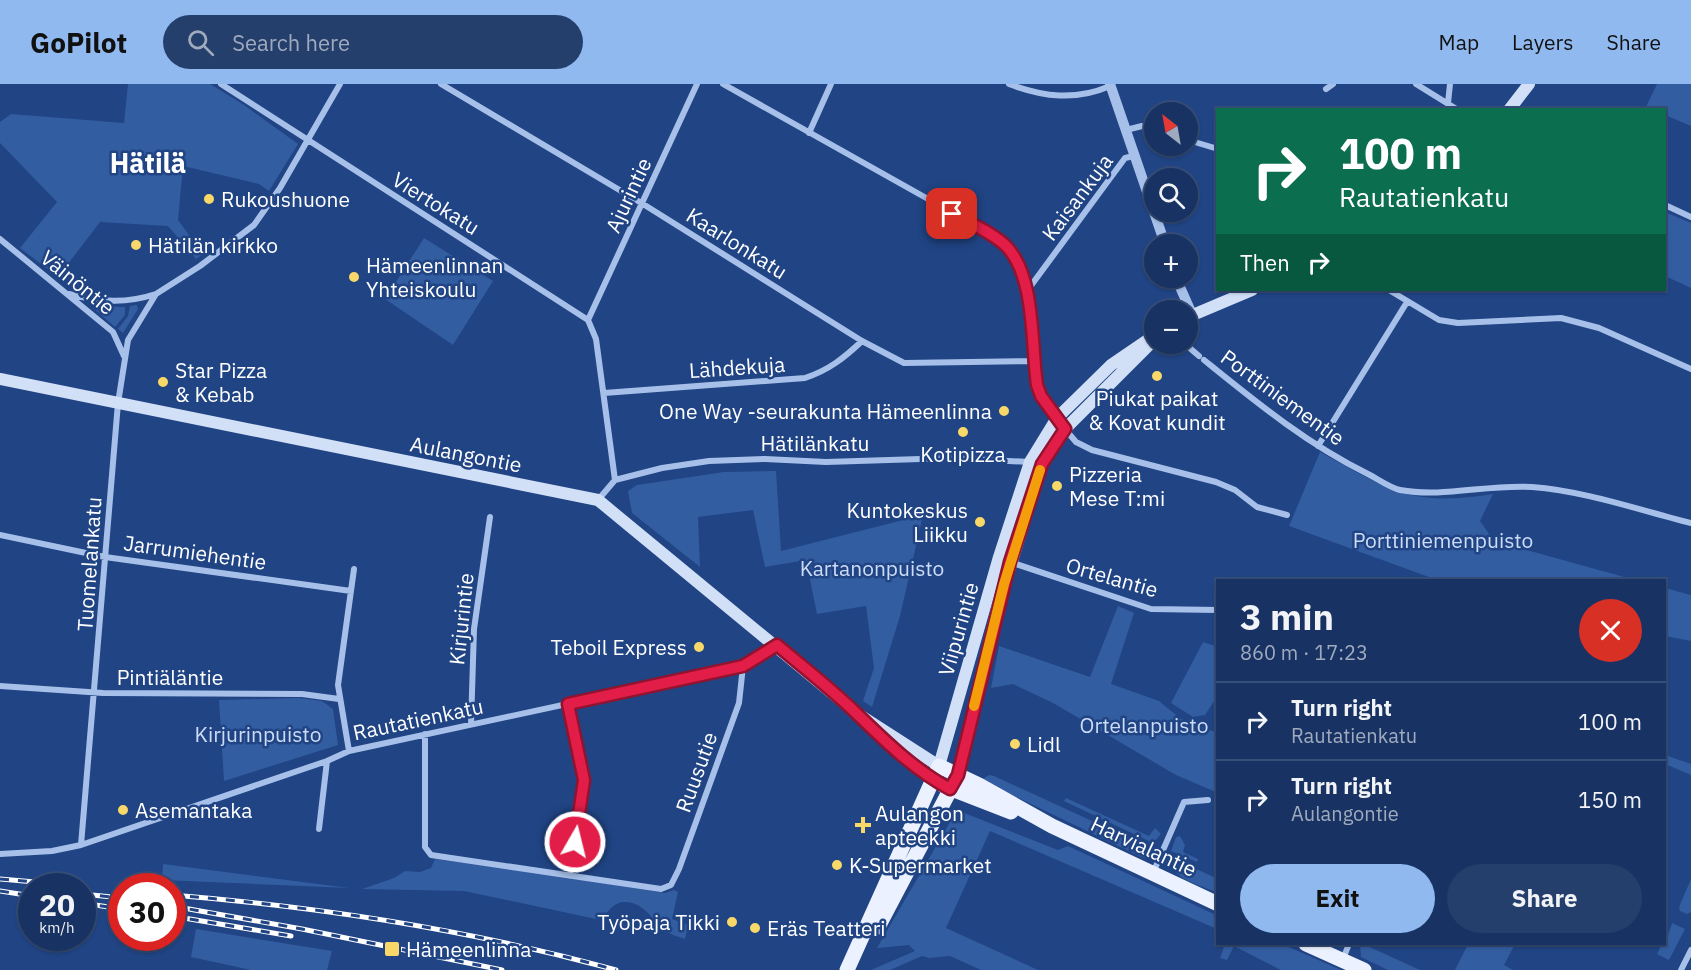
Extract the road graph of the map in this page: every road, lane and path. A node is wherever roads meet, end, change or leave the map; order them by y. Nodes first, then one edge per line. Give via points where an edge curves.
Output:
1 (221, 84) edge
2 (340, 84) edge
3 (441, 84) edge
4 (697, 84) edge
5 (723, 84) edge
6 (831, 84) edge
7 (1009, 84) edge
8 (1333, 84) edge
9 (1416, 84) edge
10 (1450, 84) edge
11 (1529, 84) edge
12 (1110, 85) edge
13 (1326, 89) dead end
14 (1448, 104) junction
15 (1455, 108) edge
16 (1511, 108) edge
17 (1144, 127) edge
18 (1125, 130) junction
19 (809, 133) junction
20 (308, 141) junction
21 (1198, 143) edge
22 (1216, 148) edge
23 (1134, 156) junction
24 (643, 204) junction
25 (1666, 205) edge
26 (1691, 217) edge
27 (1161, 234) edge
28 (0, 239) edge
29 (1027, 291) junction
30 (1250, 291) edge
31 (1390, 291) edge
32 (66, 293) junction
33 (156, 294) junction
34 (1407, 302) junction
35 (1198, 312) edge
36 (588, 320) junction
37 (862, 341) junction
38 (1144, 342) edge
39 (1144, 350) edge
40 (1197, 354) edge
41 (125, 358) junction
42 (1034, 361) junction
43 (1691, 369) edge
44 (0, 379) edge
45 (604, 393) junction
46 (118, 403) junction
47 (1057, 418) junction
48 (1065, 429) junction
49 (1318, 446) junction
50 (1036, 463) junction
51 (615, 480) junction
52 (598, 500) junction
53 (1287, 515) dead end
54 (490, 517) dead end
55 (1691, 523) edge
56 (0, 535) edge
57 (105, 557) junction
58 (1005, 560) junction
59 (354, 569) dead end
60 (351, 591) junction
61 (1216, 610) edge
62 (777, 645) junction
63 (743, 666) junction
64 (0, 686) edge
65 (95, 693) junction
66 (339, 699) junction
67 (568, 704) junction
68 (471, 724) junction
69 (425, 734) junction
70 (349, 751) junction
71 (327, 761) junction
72 (936, 773) junction
73 (958, 775) junction
74 (950, 789) junction
75 (1208, 800) dead end
76 (1052, 826) junction
77 (319, 829) dead end
78 (81, 846) junction
79 (0, 854) edge
80 (1152, 874) junction
81 (570, 875) junction
82 (1216, 903) edge
83 (866, 939) junction
84 (1308, 945) edge
85 (1349, 945) edge
86 (1691, 950) edge
87 (1343, 960) junction
88 (847, 970) edge
89 (857, 970) edge
90 (1365, 970) edge
91 (1681, 970) edge

1 - 20 street, Viertokatu
2 - 20 street, Tuomelankatu
3 - 24 street, Kaarlonkatu
4 - 24 street, Ajurintie
5 - 19 street
6 - 19 street
7 - 12 street via 1035,94 1065,97
8 - 13 street
9 - 14 street
10 - 14 street
11 - 16 main road
12 - 18 street
14 - 15 street
17 - 18 street
18 - 23 street
19 - 29 street via 993,236 1014,256
20 - 33 street, Tuomelankatu via 254,225
20 - 36 street, Viertokatu
21 - 22 street
23 - 27 street
23 - 29 street, Kaisankuja via 1125,158
24 - 36 street, Ajurintie
24 - 37 street, Kaarlonkatu
25 - 26 street
28 - 32 street, Väinöntie
29 - 42 street
30 - 35 main road
31 - 34 street
32 - 33 street, Tuomelankatu via 111,302
32 - 41 street, Väinöntie via 113,333
33 - 41 street, Tuomelankatu via 128,340
34 - 43 street via 1439,320 1458,323 1570,320 1599,328
34 - 49 street
36 - 45 street via 596,339
37 - 42 street, Kaarlonkatu via 904,363
37 - 45 street, Lähdekuja via 841,362 805,378
38 - 47 main road, Viipurintie via 1111,365
39 - 48 main road, Viipurintie
40 - 49 street, Porttiniementie
41 - 46 street, Tuomelankatu
42 - 47 street via 1041,396
44 - 46 main road, Aulangontie
45 - 51 street
46 - 52 main road, Aulangontie
46 - 57 street, Tuomelankatu
47 - 48 street
47 - 50 main road, Viipurintie
48 - 50 main road, Viipurintie
48 - 53 street via 1076,442 1092,450 1216,482 1235,490 1257,507
49 - 55 street, Porttiniementie via 1398,489 1441,493 1491,486 1533,487
50 - 51 street, Hätilänkatu via 952,458 709,461
50 - 58 main road, Viipurintie
51 - 52 street
52 - 62 main road, Aulangontie
54 - 68 street, Kirjurintie via 474,628
56 - 57 street, Jarrumiehentie
57 - 60 street, Jarrumiehentie
57 - 65 street, Tuomelankatu
58 - 61 street, Ortelantie via 1151,609
58 - 72 main road, Viipurintie
58 - 73 main road, Viipurintie
59 - 60 street
60 - 66 street
62 - 63 street, Rautatienkatu
62 - 72 main road, Aulangontie via 855,712
63 - 67 street, Rautatienkatu
63 - 81 street, Ruusutie via 739,703 671,885 646,889
64 - 65 street, Pintiäläntie
65 - 66 street, Pintiäläntie via 302,694
65 - 78 street, Tuomelankatu
66 - 70 street
67 - 68 street, Rautatienkatu
67 - 81 street via 584,780
68 - 69 street, Rautatienkatu
69 - 70 street, Rautatienkatu
69 - 81 street via 425,847 431,855
70 - 71 street, Rautatienkatu
71 - 77 street
71 - 78 street, Rautatienkatu
72 - 73 main road, Harvialantie
72 - 74 main road, Harvialantie
72 - 83 main road, Viipurintie
73 - 74 main road, Viipurintie
73 - 76 main road, Harvialantie
74 - 76 main road, Harvialantie
74 - 83 main road, Viipurintie
75 - 80 street via 1184,802
76 - 80 main road, Harvialantie
78 - 79 street, Rautatienkatu
80 - 82 main road, Harvialantie
83 - 88 main road, Viipurintie
83 - 89 main road, Viipurintie
84 - 87 main road
85 - 87 street
86 - 91 street
87 - 90 main road

